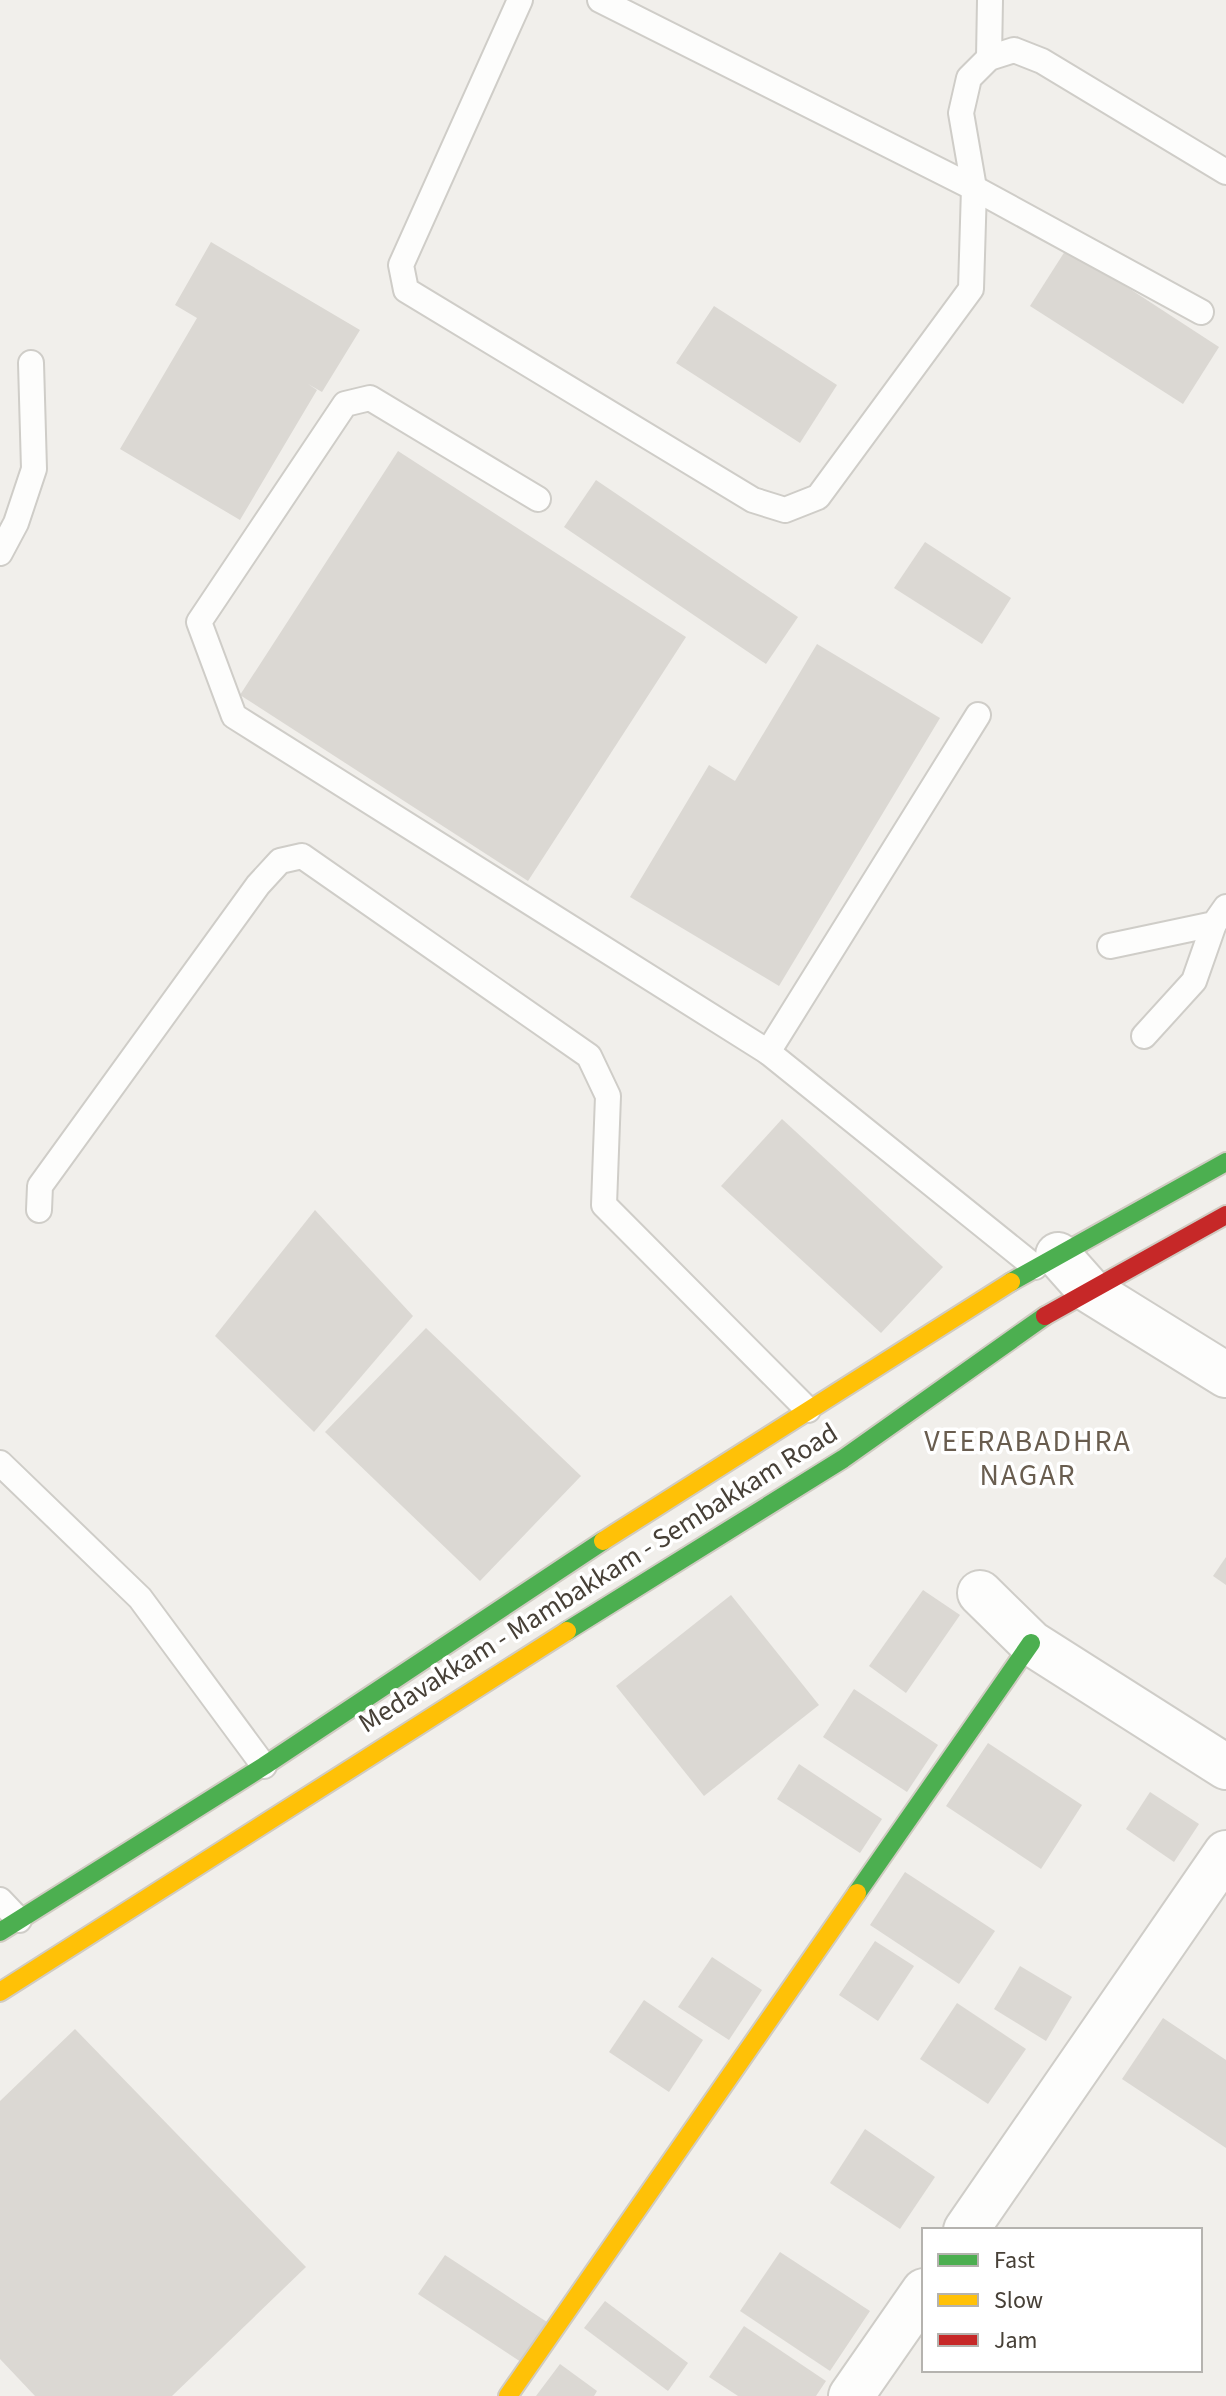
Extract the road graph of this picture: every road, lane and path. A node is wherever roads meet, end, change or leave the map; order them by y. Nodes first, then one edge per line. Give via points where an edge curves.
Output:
1 (520, 0) edge
2 (600, 0) edge
3 (990, 0) edge
4 (989, 58) junction
5 (1226, 172) edge
6 (974, 188) junction
7 (1201, 312) dead end
8 (31, 363) dead end
9 (538, 499) dead end
10 (0, 553) edge
11 (978, 715) dead end
12 (1220, 916) edge
13 (1110, 946) dead end
14 (1144, 1036) dead end
15 (768, 1052) junction
16 (1226, 1162) edge
17 (39, 1210) dead end
18 (1226, 1215) edge
19 (1047, 1261) junction
20 (1089, 1290) junction
21 (1226, 1375) edge
22 (808, 1410) junction
23 (0, 1463) edge
24 (980, 1593) dead end
25 (1031, 1643) junction
26 (264, 1766) junction
27 (1226, 1767) edge
28 (1226, 1853) edge
29 (0, 1900) edge
30 (10, 1926) edge
31 (0, 1992) edge
32 (967, 2228) edge
33 (922, 2294) edge
34 (508, 2396) edge
35 (851, 2396) edge

1 - 6 lane via 401,265 406,290 753,500 785,510 818,497 971,289
2 - 6 lane
3 - 4 lane
4 - 5 lane via 1014,50 1042,61
4 - 6 lane via 969,78 961,113
6 - 7 lane
8 - 10 lane via 34,469
9 - 15 lane via 370,398 345,404 199,622 234,716
11 - 15 lane
12 - 13 lane
12 - 14 lane via 1194,981
15 - 19 lane
16 - 19 main road, Medavakkam - Mambakkam - Sembakkam Road
17 - 22 lane via 40,1186 258,885 280,861 302,856 589,1056 608,1096 604,1205
18 - 20 main road, Medavakkam - Mambakkam - Sembakkam Road
19 - 20 street
19 - 22 main road, Medavakkam - Mambakkam - Sembakkam Road
20 - 21 street
20 - 31 main road, Medavakkam - Mambakkam - Sembakkam Road via 843,1459
22 - 26 main road, Medavakkam - Mambakkam - Sembakkam Road
23 - 26 lane via 140,1598
24 - 25 street
25 - 27 street
25 - 34 main road
26 - 30 main road, Medavakkam - Mambakkam - Sembakkam Road
28 - 32 street
29 - 30 lane
33 - 35 street

